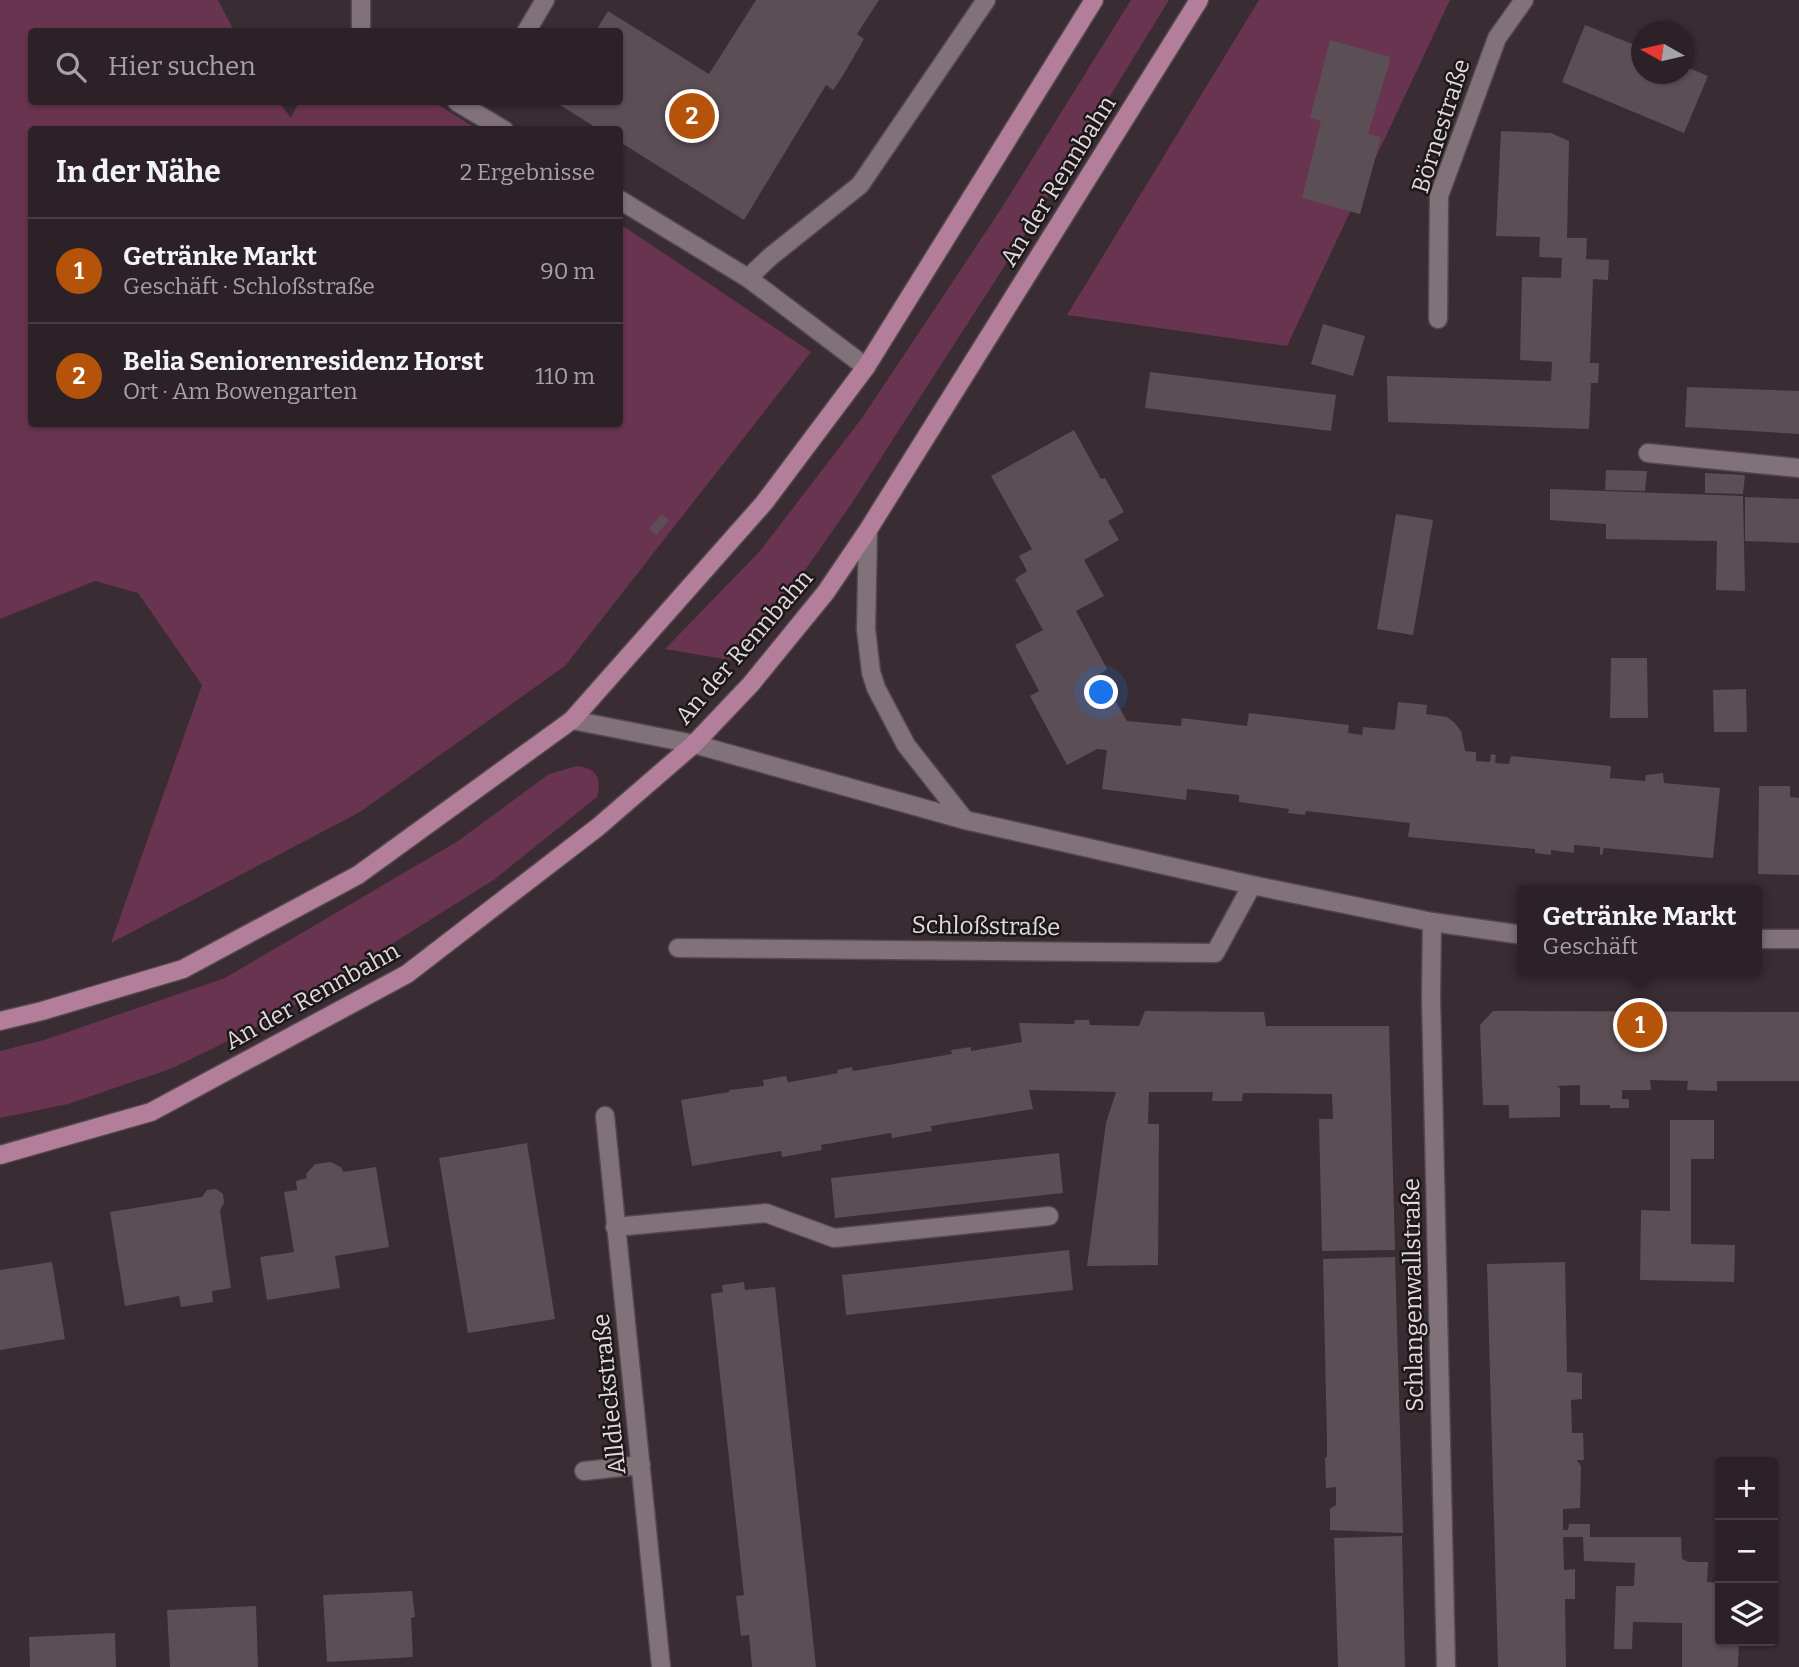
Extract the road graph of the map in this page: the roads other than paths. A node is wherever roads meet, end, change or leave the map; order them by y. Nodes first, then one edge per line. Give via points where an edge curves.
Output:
1 (361, 0) edge
2 (545, 0) edge
3 (986, 0) edge
4 (1094, 0) edge
5 (1199, 0) edge
6 (1524, 0) edge
7 (361, 28) edge
8 (528, 28) edge
9 (480, 107) edge
10 (499, 126) edge
11 (623, 202) edge
12 (748, 278) junction
13 (1438, 319) dead end
14 (866, 367) junction
15 (1648, 453) dead end
16 (1799, 468) edge
17 (868, 530) junction
18 (572, 720) junction
19 (694, 744) junction
20 (965, 820) junction
21 (1252, 885) junction
22 (1432, 922) junction
23 (1517, 934) edge
24 (1762, 939) edge
25 (1799, 939) edge
26 (678, 948) dead end
27 (0, 1020) edge
28 (605, 1116) dead end
29 (0, 1155) edge
30 (1049, 1216) dead end
31 (615, 1227) junction
32 (641, 1465) junction
33 (584, 1471) dead end
34 (662, 1667) edge
35 (1446, 1667) edge

1 - 7 street
2 - 8 street
3 - 12 street via 860,185
4 - 14 main road
5 - 17 main road, An der Rennbahn
6 - 13 street, Börnestraße via 1497,38 1439,196
9 - 10 street
11 - 12 street
12 - 14 street
14 - 18 main road via 764,503
15 - 16 street
17 - 19 main road, An der Rennbahn via 759,674
17 - 20 street via 866,629 876,688 906,745
18 - 19 street
18 - 27 main road via 358,875 183,969
19 - 20 street
19 - 29 main road, An der Rennbahn via 598,827 407,975 150,1112
20 - 21 street
21 - 22 street
21 - 26 street, Schloßstraße via 1215,953
22 - 23 street
22 - 35 street, Schlangenwallstraße
24 - 25 street
28 - 31 street, Alldieckstraße
30 - 31 street via 834,1238 766,1213
31 - 32 street, Alldieckstraße
32 - 33 street
32 - 34 street, Alldieckstraße

